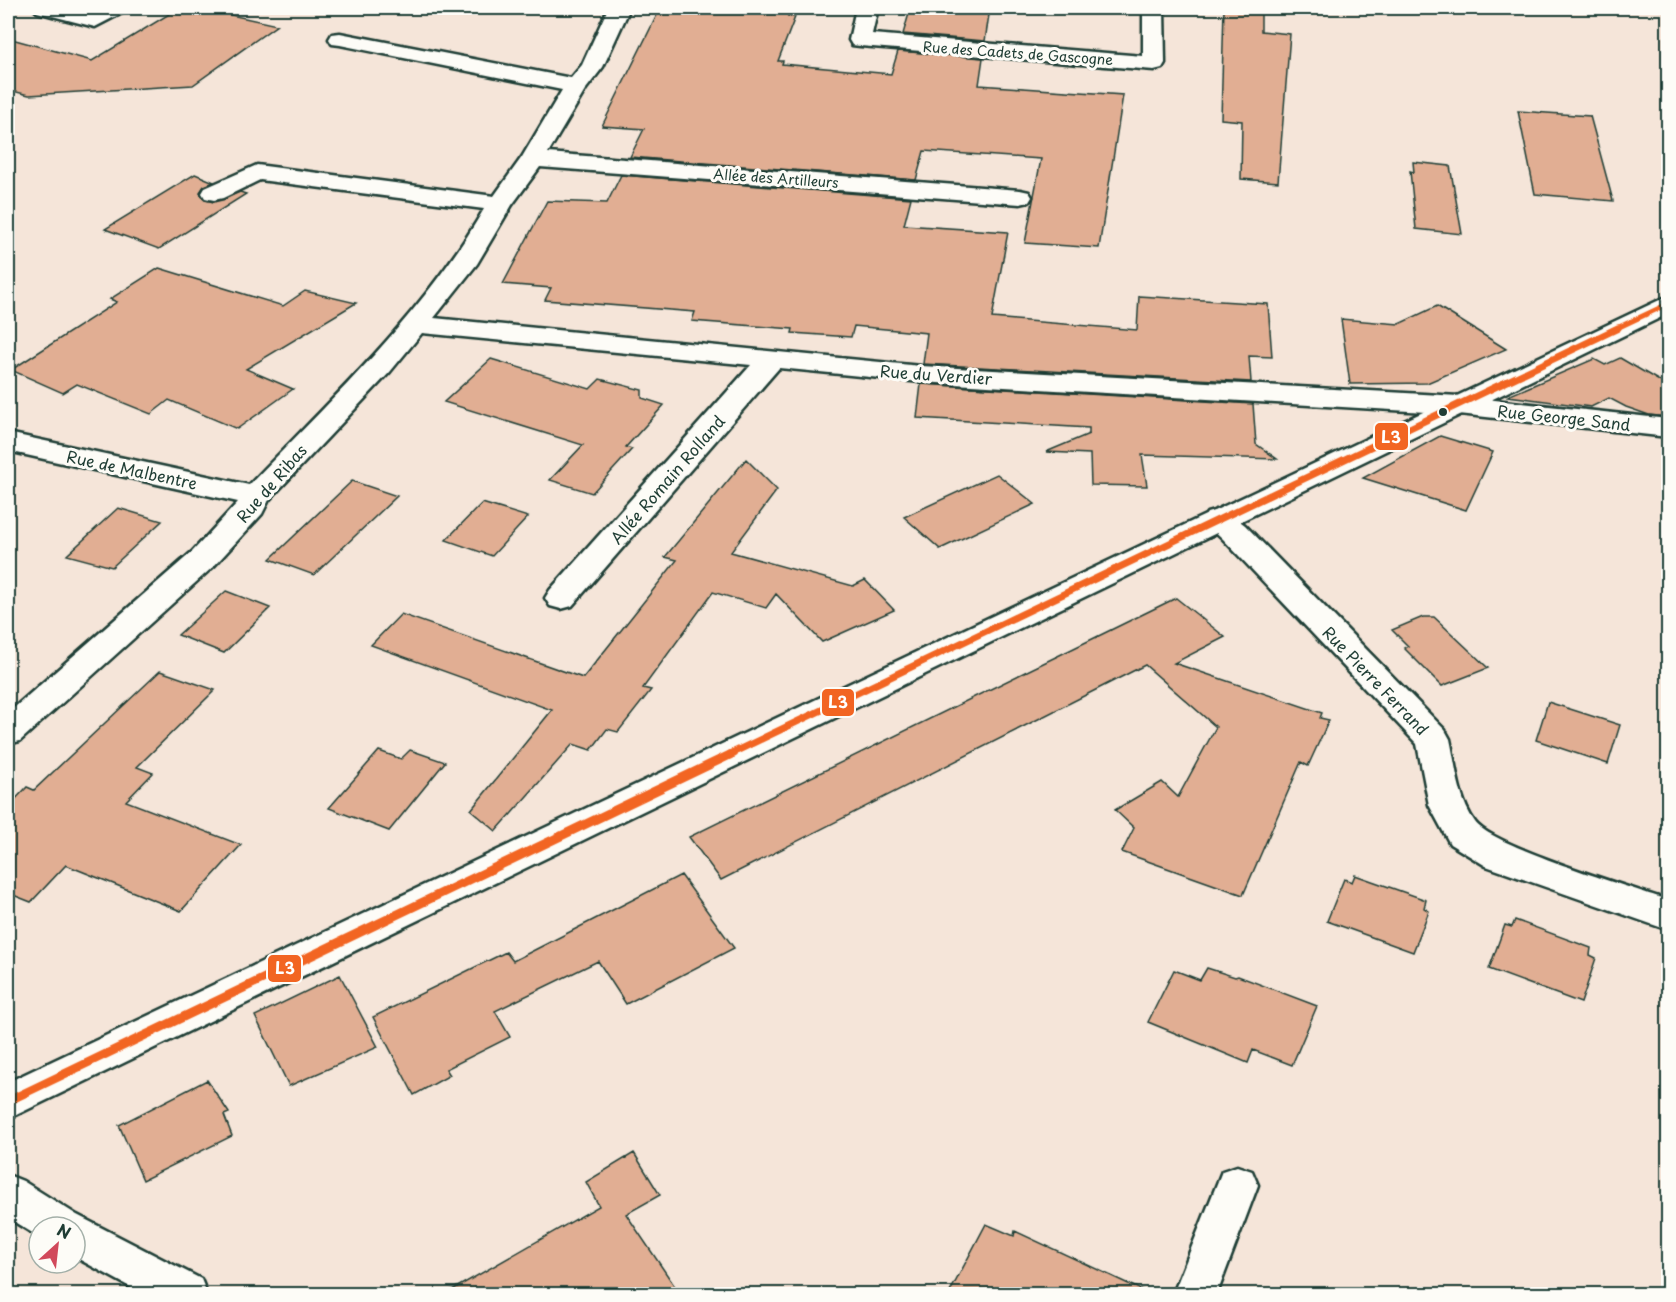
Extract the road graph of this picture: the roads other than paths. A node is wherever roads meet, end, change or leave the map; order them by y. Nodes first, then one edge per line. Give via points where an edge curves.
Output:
1 (44, 8) edge
2 (117, 8) edge
3 (619, 8) edge
4 (867, 8) edge
5 (1154, 8) edge
6 (340, 39) dead end
7 (576, 86) junction
8 (533, 159) junction
9 (214, 193) dead end
10 (1020, 197) dead end
11 (500, 204) junction
12 (1668, 304) edge
13 (415, 324) junction
14 (772, 359) junction
15 (1459, 405) junction
16 (1668, 428) edge
17 (8, 442) edge
18 (256, 496) junction
19 (1218, 520) junction
20 (561, 598) dead end
21 (8, 732) edge
22 (1668, 915) edge
23 (8, 1101) edge
24 (1237, 1185) dead end
25 (8, 1195) edge
26 (41, 1215) edge
27 (87, 1241) edge
28 (185, 1294) edge
29 (1195, 1294) edge

1 - 2 street via 95,21
3 - 7 street, Rue de Ribas via 592,67
4 - 5 street, Rue des Cadets de Gascogne via 860,40 1154,63
6 - 7 street
7 - 8 street, Rue de Ribas
8 - 10 street, Allée des Artilleurs
8 - 11 street, Rue de Ribas
9 - 11 street via 257,172
11 - 13 street, Rue de Ribas via 468,259
12 - 15 street
13 - 14 street, Rue du Verdier
13 - 18 street, Rue de Ribas
14 - 15 street, Rue du Verdier via 921,374
14 - 20 street, Allée Romain Rolland
15 - 16 street, Rue George Sand
15 - 19 street
17 - 18 street, Rue de Malbentre
18 - 21 street, Rue de Ribas via 251,507 203,559
19 - 22 street, Rue Pierre Ferrand via 1234,532 1433,739 1447,805 1463,834 1499,856
19 - 23 street
24 - 29 street
25 - 26 street
27 - 28 street

